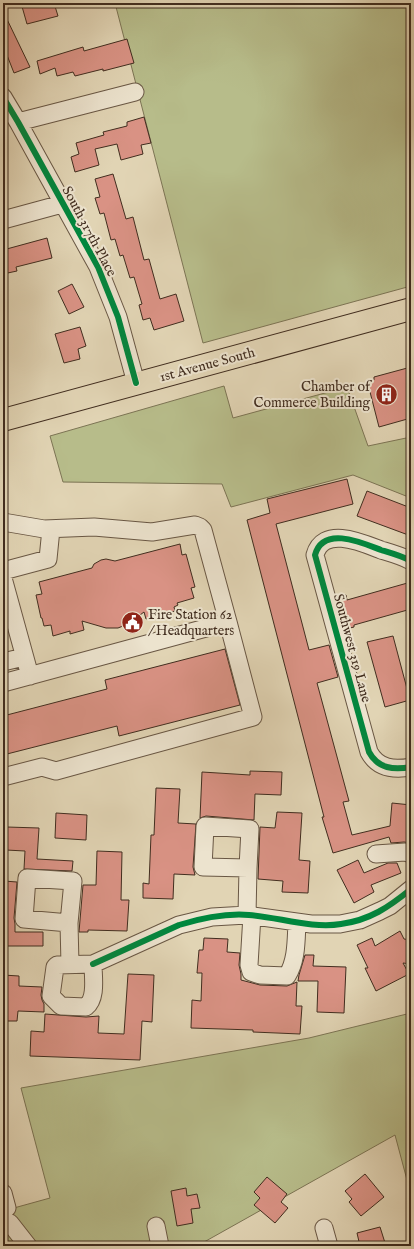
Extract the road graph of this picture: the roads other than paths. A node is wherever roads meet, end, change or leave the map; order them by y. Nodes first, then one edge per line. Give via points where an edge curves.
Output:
1 (135, 92) dead end
2 (3, 98) edge
3 (18, 122) junction
4 (62, 204) junction
5 (3, 220) edge
6 (411, 309) edge
7 (136, 383) junction
8 (3, 420) edge
9 (3, 522) edge
10 (51, 529) junction
11 (411, 561) edge
12 (3, 571) edge
13 (3, 578) edge
14 (7, 608) edge
15 (228, 622) junction
16 (24, 657) junction
17 (3, 662) edge
18 (30, 676) junction
19 (3, 683) edge
20 (411, 767) edge
21 (3, 777) edge
22 (376, 854) dead end
23 (411, 854) edge
24 (248, 868) dead end
25 (411, 889) edge
26 (250, 915) junction
27 (297, 922) junction
28 (69, 923) dead end
29 (93, 964) junction
30 (70, 965) junction
31 (7, 1208) edge
32 (156, 1226) dead end
33 (324, 1228) dead end
34 (27, 1246) edge
35 (160, 1246) edge
36 (329, 1246) edge

1 - 3 street
2 - 3 street, South 317th Place
3 - 4 street, South 317th Place
4 - 5 street
4 - 7 street, South 317th Place via 98,267 118,317
6 - 7 main road, 1st Avenue South
7 - 8 main road, 1st Avenue South
9 - 10 street
10 - 12 street via 48,559
10 - 15 street via 94,527 152,532 195,525 200,527 203,530
11 - 20 street, Southwest 319 Lane via 340,538 320,544 315,554 372,758 382,766 396,769
13 - 14 street
14 - 16 street
15 - 18 street
15 - 21 street via 253,717 56,771 42,767
16 - 17 street
16 - 18 street
18 - 19 street
22 - 23 street
24 - 26 street
25 - 27 street via 390,906 360,920 329,925
26 - 27 street
26 - 27 street via 249,965 251,972 260,975 287,976 292,968 296,948
26 - 29 street via 194,921
28 - 30 street
29 - 30 street
29 - 30 street via 92,996 90,1004 86,1007 61,1006 51,996 54,967
31 - 34 street
32 - 35 street
33 - 36 street

